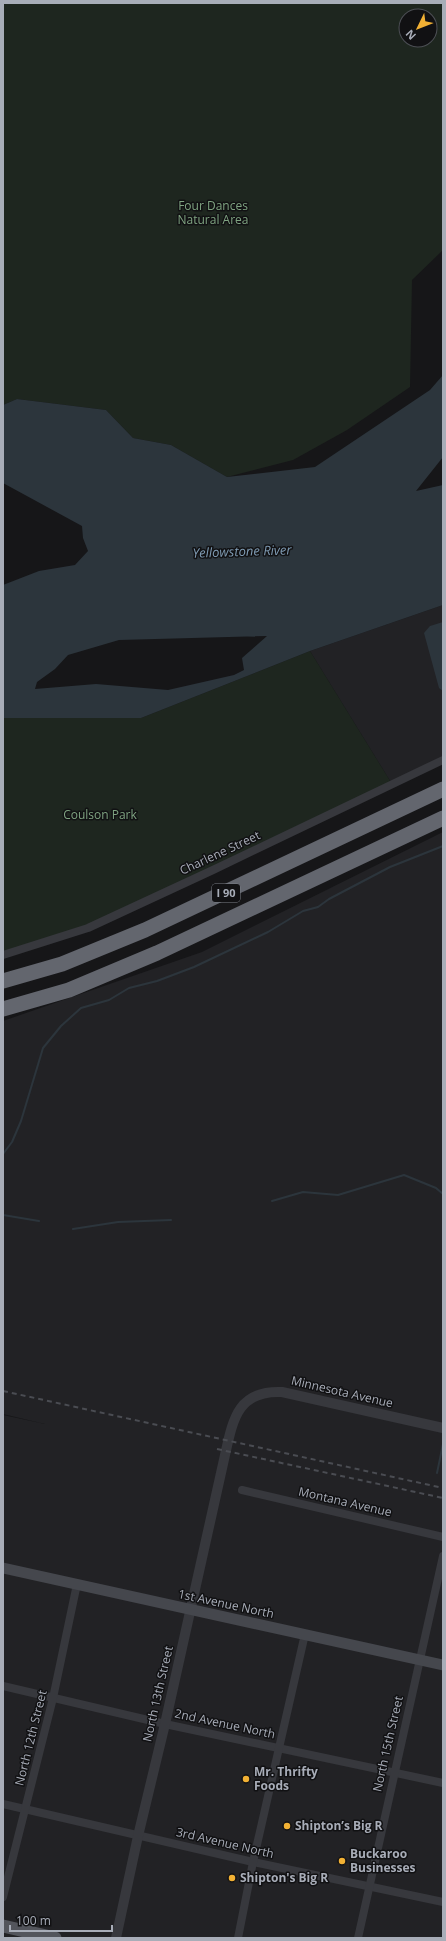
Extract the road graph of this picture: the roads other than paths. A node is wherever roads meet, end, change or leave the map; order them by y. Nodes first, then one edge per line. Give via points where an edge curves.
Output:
1 (443, 760) edge
2 (443, 789) edge
3 (443, 818) edge
4 (3, 955) edge
5 (3, 981) edge
6 (3, 1008) edge
7 (443, 1428) edge
8 (225, 1455) joint
9 (242, 1490) dead end
10 (443, 1537) edge
11 (443, 1556) edge
12 (3, 1568) edge
13 (78, 1584) junction
14 (190, 1609) junction
15 (305, 1634) junction
16 (419, 1660) junction
17 (443, 1665) edge
18 (3, 1686) edge
19 (53, 1698) junction
20 (165, 1724) junction
21 (279, 1748) junction
22 (393, 1773) junction
23 (443, 1783) edge
24 (3, 1804) edge
25 (25, 1809) junction
26 (138, 1836) junction
27 (253, 1862) junction
28 (369, 1887) junction
29 (3, 1897) edge
30 (443, 1902) edge
31 (3, 1926) edge
32 (55, 1938) edge
33 (116, 1938) edge
34 (238, 1938) edge
35 (358, 1938) edge

1 - 4 street, Charlene Street via 88,928
2 - 5 highway, I 90 via 145,930 62,964
3 - 6 highway, I 90 via 157,953 69,990
7 - 8 street, Minnesota Avenue via 299,1395 271,1392 250,1399 239,1410
8 - 14 street, North 13th Street
9 - 10 street, Montana Avenue
11 - 16 street, North 15th Street
12 - 13 main road, 1st Avenue North
13 - 14 main road, 1st Avenue North
13 - 19 street, North 12th Street
14 - 15 main road, 1st Avenue North
14 - 20 street, North 13th Street
15 - 16 main road, 1st Avenue North
15 - 21 street
16 - 17 main road, 1st Avenue North
16 - 22 street, North 15th Street
18 - 19 street, 2nd Avenue North
19 - 20 street, 2nd Avenue North
19 - 25 street, North 12th Street
20 - 21 street, 2nd Avenue North
20 - 26 street, North 13th Street
21 - 22 street, 2nd Avenue North
21 - 27 street
22 - 23 street, 2nd Avenue North
22 - 28 street, North 15th Street
24 - 25 street, 3rd Avenue North
25 - 26 street, 3rd Avenue North
25 - 29 street, North 12th Street
26 - 27 street, 3rd Avenue North
26 - 33 street, North 13th Street
27 - 28 street, 3rd Avenue North
27 - 34 street
28 - 30 street, 3rd Avenue North
28 - 35 street, North 15th Street
31 - 32 main road

